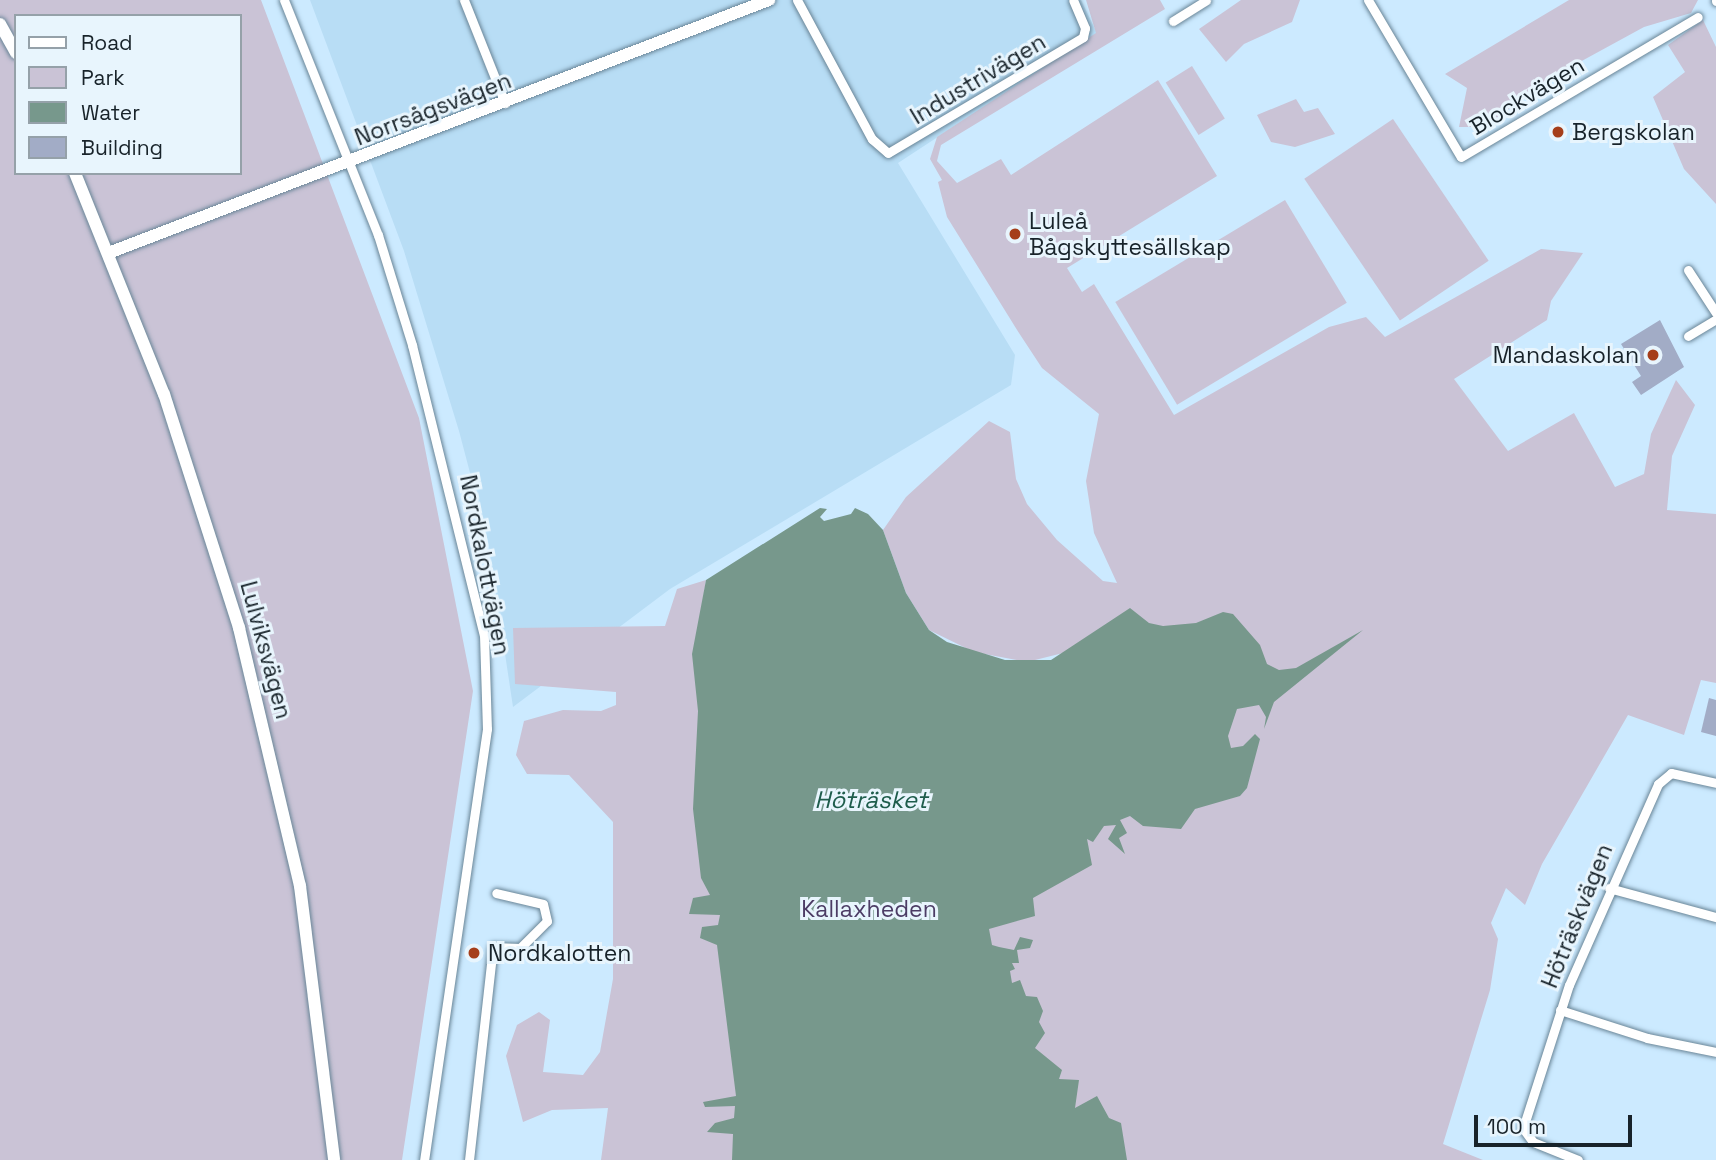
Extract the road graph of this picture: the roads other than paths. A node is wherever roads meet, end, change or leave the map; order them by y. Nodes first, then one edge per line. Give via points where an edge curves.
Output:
1 (284, 0) edge
2 (464, 0) edge
3 (769, 0) edge
4 (797, 0) edge
5 (1073, 0) edge
6 (1206, 0) edge
7 (1368, 0) edge
8 (1698, 18) dead end
9 (1173, 20) dead end
10 (0, 24) edge
11 (14, 49) edge
12 (505, 103) junction
13 (351, 163) junction
14 (76, 175) edge
15 (111, 251) junction
16 (1688, 270) dead end
17 (1716, 313) edge
18 (1716, 319) edge
19 (1688, 337) dead end
20 (1716, 783) edge
21 (1609, 887) junction
22 (496, 893) dead end
23 (1716, 918) edge
24 (1560, 1010) junction
25 (1716, 1052) edge
26 (1554, 1156) edge
27 (334, 1160) edge
28 (424, 1160) edge
29 (469, 1160) edge
30 (1578, 1160) edge

1 - 13 street, Nordkalottvägen
2 - 12 street
3 - 12 main road, Norrsågsvägen
4 - 5 street, Industrivägen via 879,148 895,152 1083,37 1085,28
6 - 9 street
7 - 8 street, Blockvägen via 1461,157
10 - 11 main road
12 - 13 main road, Norrsågsvägen
13 - 15 main road, Norrsågsvägen
13 - 28 street, Nordkalottvägen via 434,417 485,648 487,730
14 - 15 main road, Lulviksvägen
15 - 27 main road, Lulviksvägen via 208,522 274,762 319,1012
16 - 17 street
18 - 19 street
20 - 21 street, Höträskvägen via 1675,773 1662,778
21 - 23 street
21 - 24 street, Höträskvägen
22 - 29 street via 543,904 547,922 520,948 493,947
24 - 25 street via 1647,1038
24 - 26 street, Höträskvägen via 1523,1128 1532,1142
26 - 30 street

